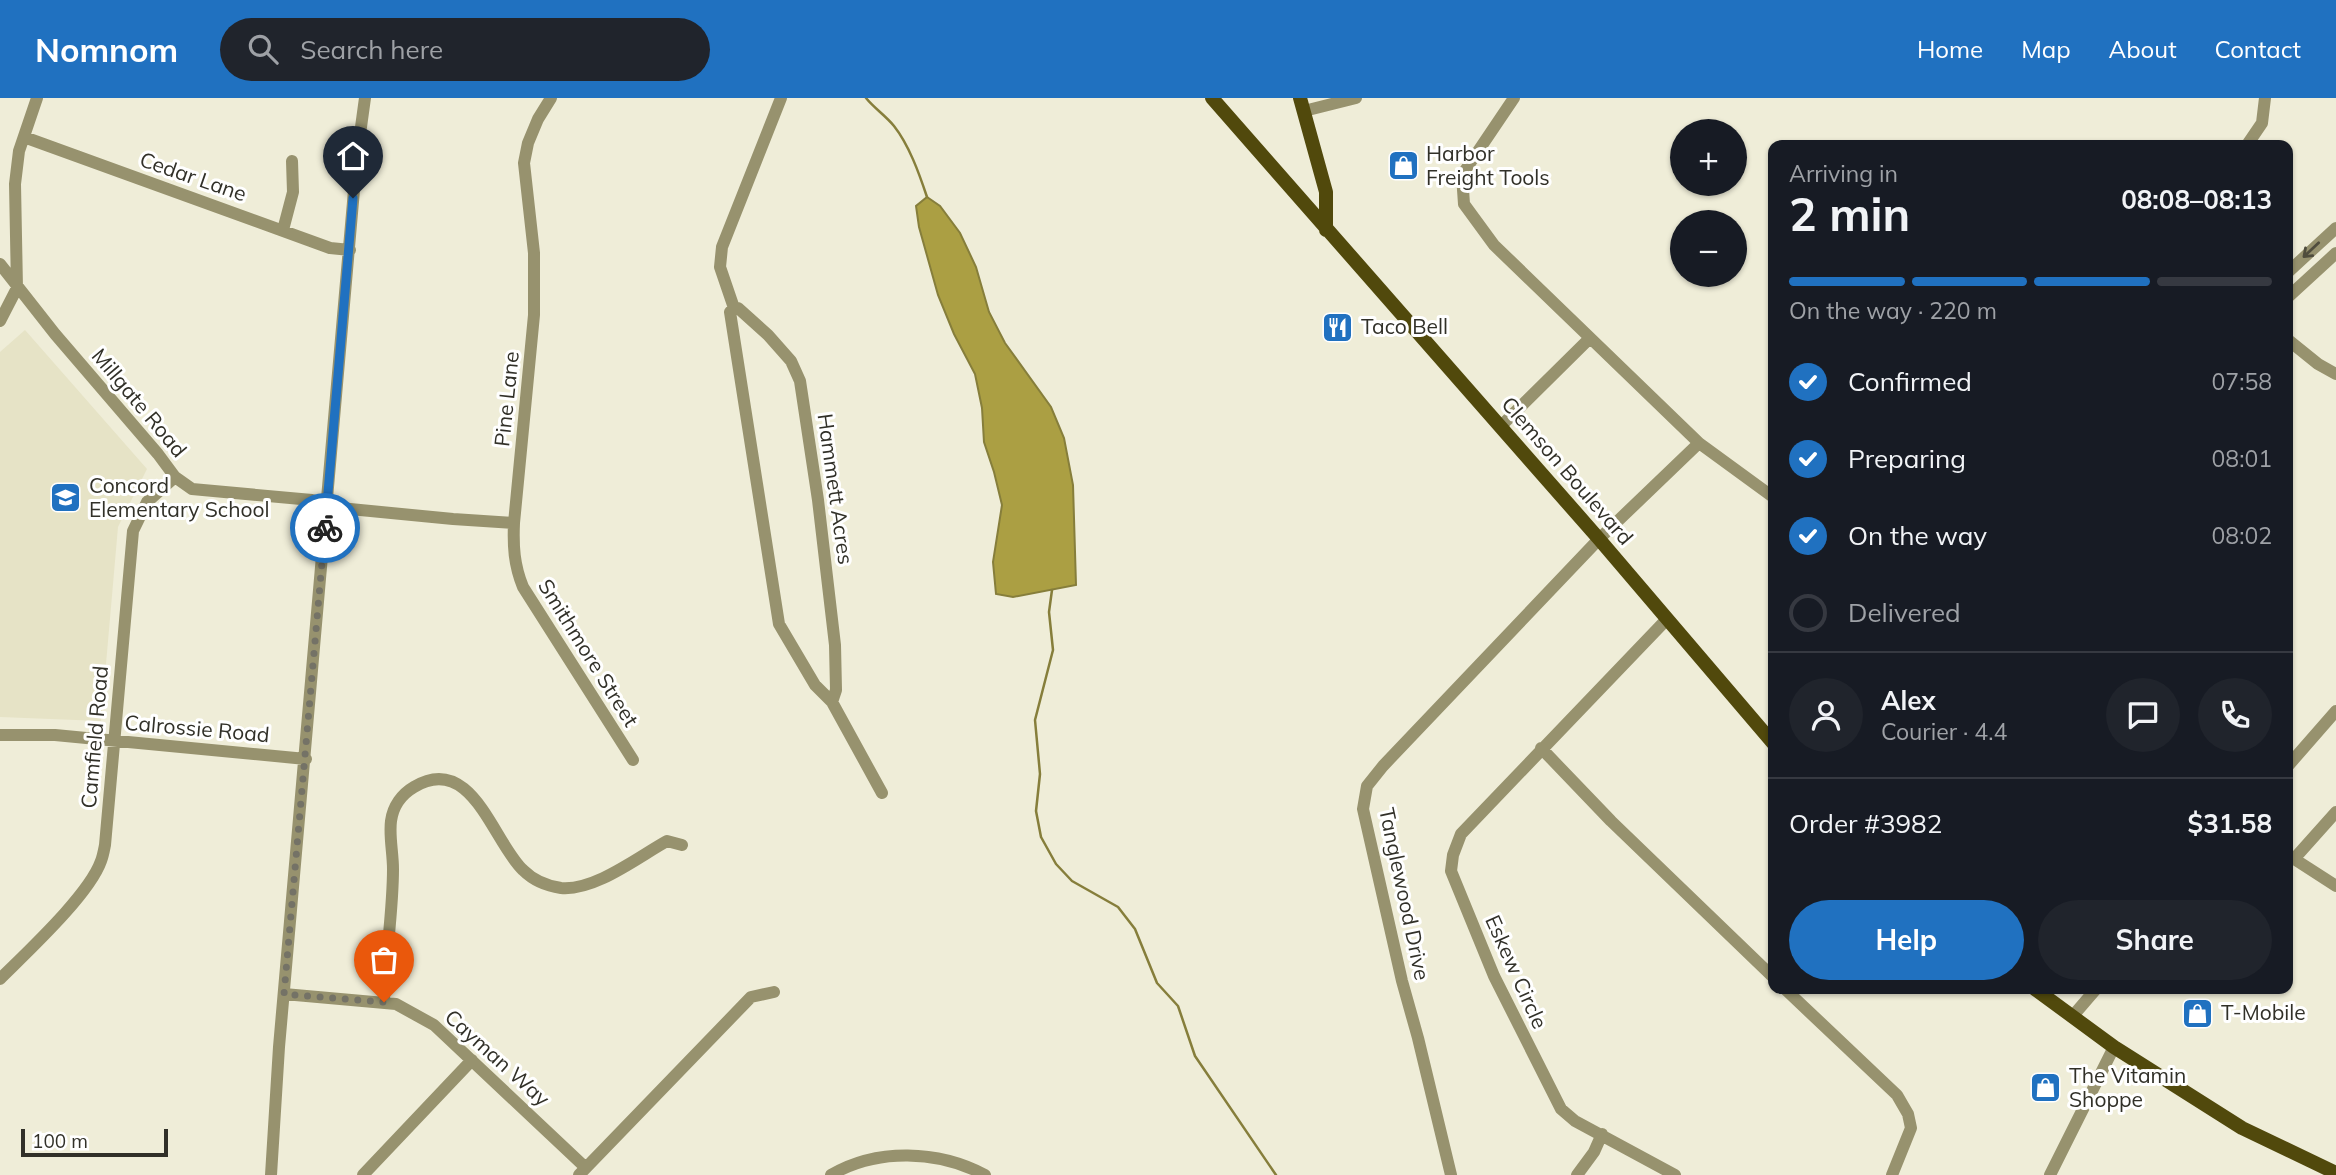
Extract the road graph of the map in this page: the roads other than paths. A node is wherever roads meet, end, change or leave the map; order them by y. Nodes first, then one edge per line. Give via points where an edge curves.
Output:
1 (37, 98) edge
2 (365, 98) edge
3 (551, 98) edge
4 (781, 98) edge
5 (1212, 98) edge
6 (1356, 98) edge
7 (1514, 98) edge
8 (2265, 98) edge
9 (1302, 104) edge
10 (24, 137) junction
11 (2251, 140) edge
12 (292, 161) dead end
13 (2336, 228) edge
14 (283, 230) junction
15 (1326, 230) junction
16 (350, 250) junction
17 (2336, 253) edge
18 (0, 264) edge
19 (2293, 267) edge
20 (17, 288) junction
21 (2293, 292) edge
22 (734, 308) junction
23 (0, 321) edge
24 (1590, 338) junction
25 (2293, 344) edge
26 (2336, 374) edge
27 (1500, 427) junction
28 (1699, 443) junction
29 (175, 477) junction
30 (1768, 493) edge
31 (328, 505) junction
32 (514, 523) junction
33 (1599, 539) junction
34 (1667, 619) junction
35 (832, 702) junction
36 (2336, 711) edge
37 (1766, 726) edge
38 (0, 735) edge
39 (113, 740) junction
40 (1541, 748) junction
41 (306, 759) junction
42 (632, 760) dead end
43 (2293, 760) edge
44 (883, 793) dead end
45 (2336, 811) edge
46 (682, 845) dead end
47 (2293, 855) edge
48 (2293, 858) edge
49 (2336, 886) edge
50 (1768, 972) edge
51 (0, 979) edge
52 (774, 992) dead end
53 (284, 994) junction
54 (1790, 994) edge
55 (2042, 994) edge
56 (2092, 994) edge
57 (384, 1002) junction
58 (2072, 1017) junction
59 (2114, 1047) junction
60 (472, 1060) junction
61 (1602, 1134) junction
62 (583, 1171) edge
63 (2336, 1173) edge
64 (271, 1175) edge
65 (363, 1175) edge
66 (831, 1175) edge
67 (985, 1175) edge
68 (1451, 1175) edge
69 (1577, 1175) edge
70 (1675, 1175) edge
71 (1892, 1175) edge
72 (2050, 1175) edge

1 - 10 street
2 - 16 street
3 - 32 street, Pine Lane via 528,143 524,163 534,253 534,314
4 - 22 street via 722,247 720,267
5 - 15 main road, Clemson Boulevard
6 - 9 street
7 - 24 street via 1462,176 1464,204 1494,244
8 - 11 street via 2262,123
9 - 15 main road via 1326,192
10 - 14 street, Cedar Lane
10 - 20 street via 15,184
12 - 14 street via 293,192
13 -> 19 street
14 - 16 street, Cedar Lane via 330,248
15 - 27 main road, Clemson Boulevard
16 - 31 street
17 - 21 street
18 - 20 street, Millgate Road
20 - 23 street
20 - 29 street, Millgate Road
22 - 35 street via 730,312 779,624 815,685
22 - 35 street, Hammett Acres via 768,335 791,361 800,381 835,645
24 - 27 street
24 - 28 street
25 - 26 street
27 - 33 main road, Clemson Boulevard
28 - 30 street
28 - 33 street, Tanglewood Drive
29 - 31 street, Millgate Road via 192,489
29 - 39 street, Camfield Road via 147,502 133,531
31 - 32 street
31 - 41 street
32 - 42 street, Smithmore Street via 515,567 523,587
33 - 34 main road, Clemson Boulevard
33 - 68 street, Tanglewood Drive via 1367,786 1363,809
34 - 37 main road, Clemson Boulevard via 1718,682
34 - 40 street, Eskew Circle
35 - 44 street
36 - 43 street
38 - 39 street, Calrossie Road
39 - 41 street, Calrossie Road
39 - 51 street, Camfield Road via 101,862 65,912
40 - 50 street
40 - 61 street, Eskew Circle via 1461,834 1451,870 1494,976 1561,1109
41 - 53 street
45 - 47 street
46 - 57 street via 667,841 587,885 548,885 524,872 478,803 461,786 440,779 418,784 400,799 391,822 393,869
48 - 49 street
52 - 62 street, Cayman Way via 751,997
53 - 57 street, Cayman Way
53 - 64 street
54 - 71 street via 1897,1096 1908,1114 1912,1128
55 - 58 main road
56 - 58 street
57 - 60 street, Cayman Way via 434,1025
58 - 59 main road
59 - 63 main road via 2242,1128
59 - 72 street
60 - 62 street, Cayman Way
60 - 65 street
61 - 69 street
61 - 70 street, Eskew Circle
66 - 67 street via 869,1159 907,1156 939,1158

